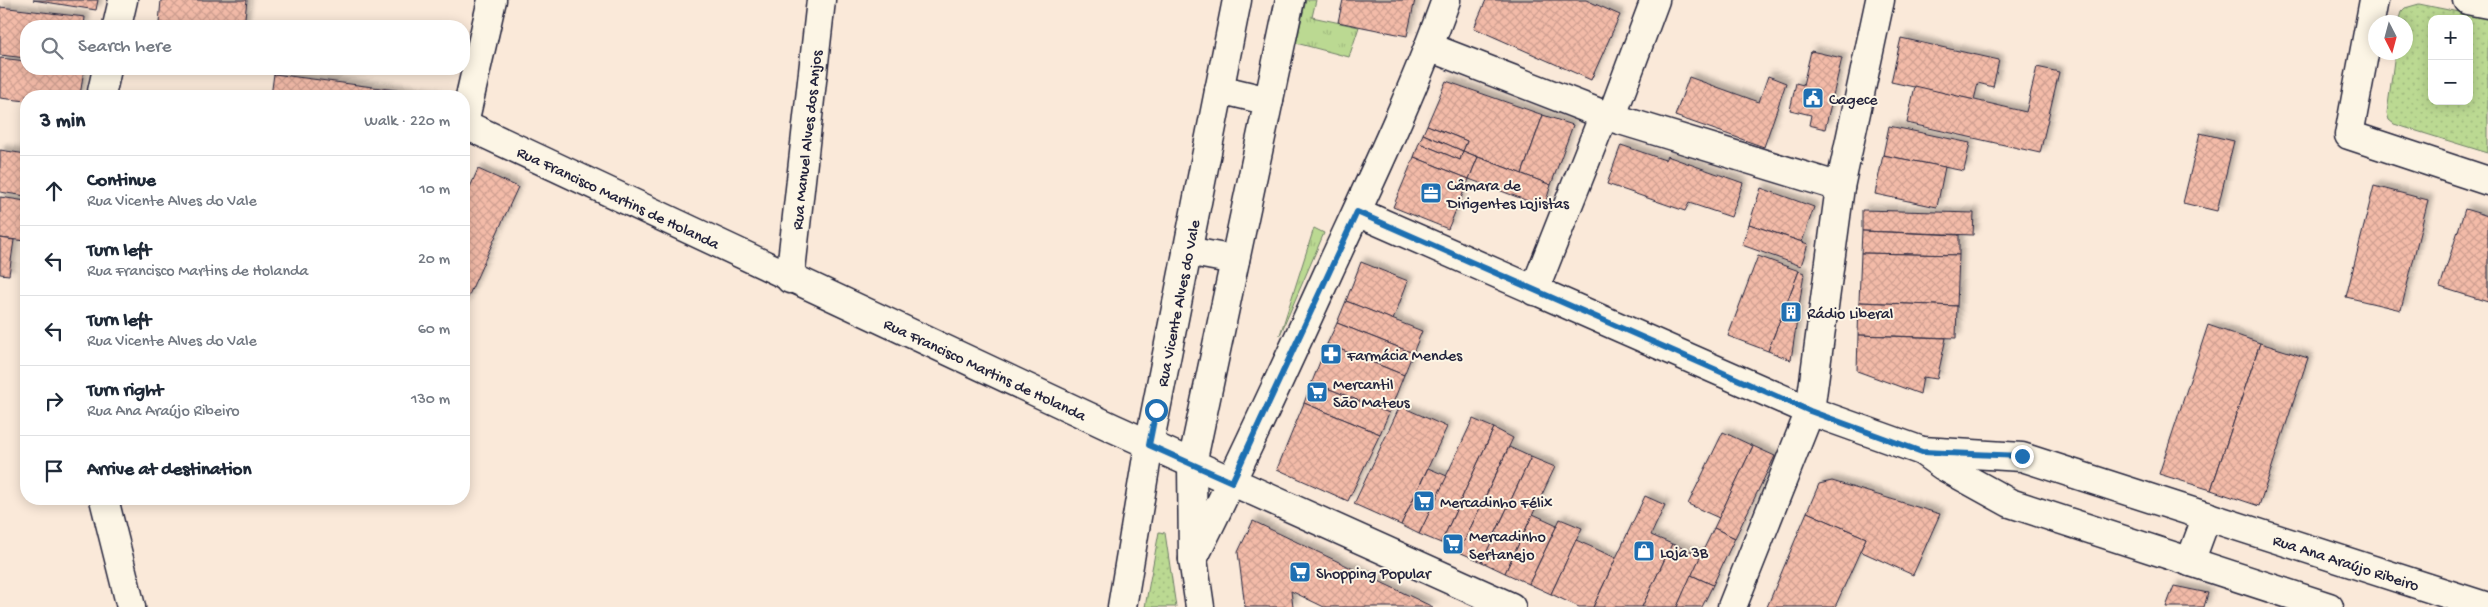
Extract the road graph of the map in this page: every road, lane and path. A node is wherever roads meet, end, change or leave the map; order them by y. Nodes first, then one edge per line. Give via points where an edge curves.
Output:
1 (123, 0) edge
2 (492, 0) edge
3 (821, 0) edge
4 (1237, 0) edge
5 (1290, 0) edge
6 (1446, 0) edge
7 (1655, 0) edge
8 (1880, 0) edge
9 (2374, 0) edge
10 (2467, 0) edge
11 (2488, 4) edge
12 (118, 20) edge
13 (1429, 47) junction
14 (106, 75) edge
15 (1219, 89) junction
16 (102, 90) edge
17 (470, 97) edge
18 (1269, 101) junction
19 (1607, 116) junction
20 (470, 127) edge
21 (2488, 181) edge
22 (1840, 187) junction
23 (1357, 212) junction
24 (1187, 251) junction
25 (1235, 260) junction
26 (790, 279) junction
27 (1534, 290) junction
28 (1810, 411) junction
29 (1149, 445) junction
30 (1922, 452) junction
31 (1192, 464) junction
32 (1232, 482) junction
33 (106, 505) edge
34 (2206, 516) junction
35 (1192, 559) junction
36 (2190, 562) junction
37 (131, 607) edge
38 (1122, 607) edge
39 (1200, 607) edge
40 (1511, 607) edge
41 (1732, 607) edge
42 (2328, 607) edge
43 (2488, 607) edge

1 - 12 street
2 - 17 street
3 - 26 street, Rua Manuel Alves dos Anjos
4 - 15 street, Rua Vicente Alves do Vale
5 - 18 street
6 - 13 street
7 - 19 street via 1614,110
8 - 22 street
9 - 21 street via 2349,135
10 - 11 street
13 - 19 street
13 - 23 street
14 - 16 street
15 - 18 street
15 - 24 street, Rua Vicente Alves do Vale
18 - 25 street
19 - 22 street
19 - 27 street via 1601,122
20 - 26 street, Rua Francisco Martins de Holanda
22 - 28 street
23 - 27 street, Rua Ana Araújo Ribeiro
23 - 32 street
24 - 25 street
24 - 29 street, Rua Vicente Alves do Vale
25 - 31 street
26 - 29 street, Rua Francisco Martins de Holanda
27 - 28 street, Rua Ana Araújo Ribeiro
28 - 30 street, Rua Ana Araújo Ribeiro
28 - 41 street
29 - 31 street, Rua Francisco Martins de Holanda
29 - 38 street, Rua Vicente Alves do Vale
30 - 34 street, Rua Ana Araújo Ribeiro via 2022,456
30 - 36 street, Rua Ana Araújo Ribeiro via 2010,502
31 - 32 street, Rua Francisco Martins de Holanda
31 - 35 street
32 - 35 street
32 - 40 street, Rua Francisco Martins de Holanda
33 - 37 street
34 - 36 street
34 - 43 street, Rua Ana Araújo Ribeiro
35 - 39 street
36 - 42 street, Rua Ana Araújo Ribeiro

